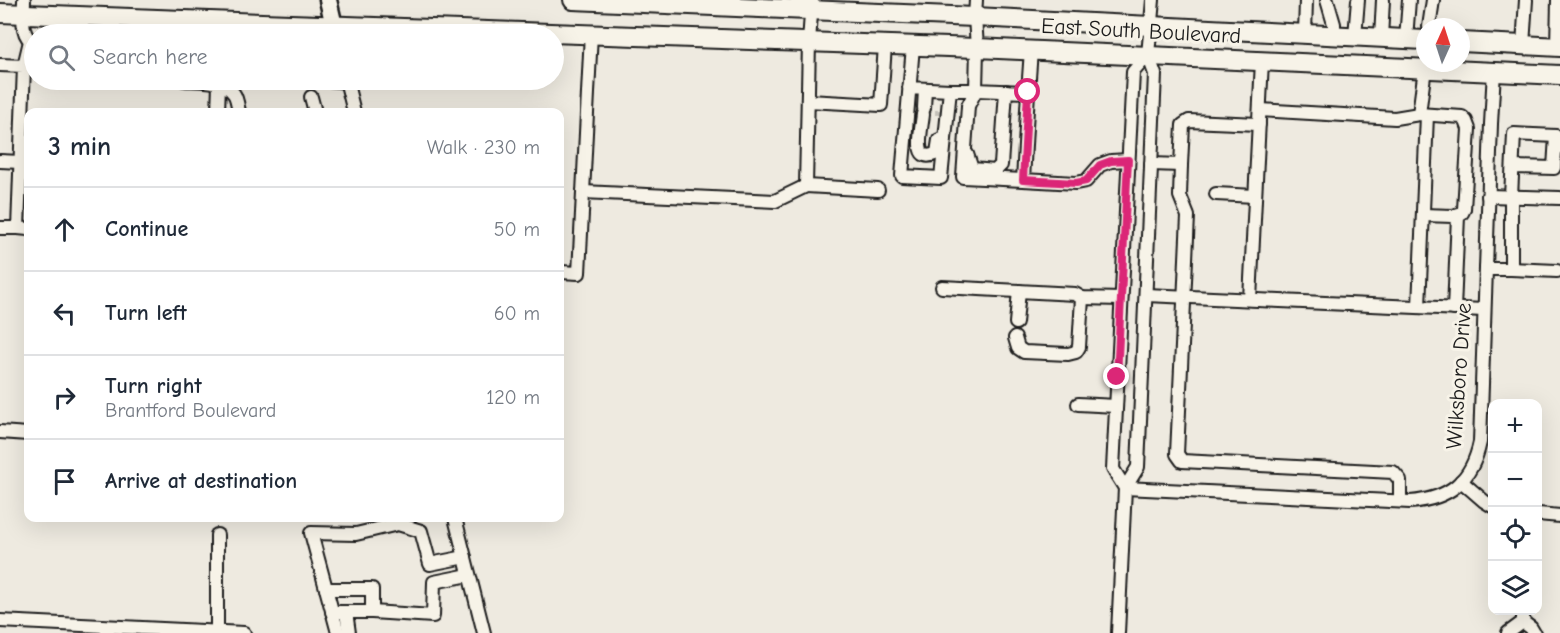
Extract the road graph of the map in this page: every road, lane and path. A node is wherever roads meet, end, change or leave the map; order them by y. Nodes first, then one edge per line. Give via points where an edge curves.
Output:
1 (328, 0) edge
2 (573, 0) edge
3 (1153, 0) edge
4 (1306, 0) edge
5 (1327, 0) edge
6 (1358, 0) edge
7 (1383, 0) edge
8 (1409, 0) edge
9 (1433, 0) edge
10 (1526, 0) edge
11 (1558, 0) edge
12 (651, 2) edge
13 (812, 5) edge
14 (24, 7) edge
15 (976, 9) edge
16 (0, 12) edge
17 (1430, 18) edge
18 (262, 23) joint
19 (24, 24) edge
20 (272, 24) edge
21 (333, 24) edge
22 (1150, 26) junction
23 (564, 33) edge
24 (591, 33) junction
25 (1305, 34) junction
26 (1334, 35) junction
27 (1355, 36) junction
28 (1381, 38) junction
29 (1406, 39) junction
30 (1416, 40) edge
31 (809, 42) junction
32 (1470, 42) edge
33 (885, 45) junction
34 (1523, 45) junction
35 (913, 46) junction
36 (1558, 47) edge
37 (977, 48) junction
38 (1031, 50) junction
39 (1148, 55) junction
40 (1262, 60) junction
41 (0, 65) edge
42 (1416, 65) edge
43 (24, 66) edge
44 (1470, 70) edge
45 (1426, 72) edge
46 (1494, 72) junction
47 (1560, 75) edge
48 (909, 88) junction
49 (925, 89) junction
50 (27, 90) edge
51 (219, 90) edge
52 (230, 90) edge
53 (348, 90) edge
54 (976, 90) junction
55 (1006, 91) junction
56 (1028, 92) junction
57 (950, 94) junction
58 (311, 97) dead end
59 (808, 101) junction
60 (25, 108) edge
61 (218, 108) edge
62 (238, 108) edge
63 (314, 108) edge
64 (353, 108) edge
65 (1260, 110) junction
66 (1423, 114) junction
67 (24, 119) edge
68 (1259, 124) junction
69 (904, 148) junction
70 (920, 148) junction
71 (965, 150) junction
72 (1128, 160) junction
73 (0, 161) edge
74 (20, 162) junction
75 (1151, 164) junction
76 (1181, 165) junction
77 (1513, 167) dead end
78 (1023, 180) junction
79 (806, 186) junction
80 (878, 190) dead end
81 (583, 192) junction
82 (1216, 194) dead end
83 (1255, 196) junction
84 (1488, 196) junction
85 (1511, 197) junction
86 (1560, 198) edge
87 (1423, 215) junction
88 (1458, 216) junction
89 (0, 228) edge
90 (23, 229) edge
91 (1486, 269) junction
92 (1511, 269) junction
93 (1557, 271) dead end
94 (564, 272) edge
95 (942, 287) dead end
96 (1019, 291) junction
97 (1146, 294) junction
98 (1185, 296) junction
99 (1082, 298) junction
100 (1121, 299) junction
101 (1250, 299) junction
102 (1419, 307) junction
103 (1454, 309) junction
104 (1484, 310) junction
105 (1016, 323) dead end
106 (1015, 338) dead end
107 (1078, 404) dead end
108 (1116, 406) junction
109 (0, 432) edge
110 (24, 434) edge
111 (1461, 481) junction
112 (1125, 488) junction
113 (1400, 501) junction
114 (1488, 504) edge
115 (1542, 514) edge
116 (1560, 516) edge
117 (456, 522) edge
118 (218, 535) dead end
119 (465, 557) junction
120 (470, 575) junction
121 (326, 589) junction
122 (332, 612) junction
123 (346, 612) junction
124 (372, 612) junction
125 (1523, 616) edge
126 (0, 621) edge
127 (103, 630) edge
128 (217, 632) junction
129 (244, 633) edge
130 (338, 633) edge
131 (350, 633) edge
132 (484, 633) edge
133 (1118, 633) edge
134 (1508, 633) edge
135 (1534, 633) edge

1 - 21 main road
2 - 12 highway, East South Boulevard
3 - 22 street
4 - 25 street
5 - 26 street
6 - 27 street
7 - 28 street
8 - 29 street
9 - 17 street
10 - 34 street
11 - 36 street
12 - 13 highway, East South Boulevard
13 - 15 highway, East South Boulevard
13 - 31 street
14 - 16 highway, East South Boulevard
14 - 18 highway, East South Boulevard
14 - 19 street
15 - 22 highway, East South Boulevard
15 - 37 street
18 - 20 highway, East South Boulevard
22 - 25 highway, East South Boulevard
22 - 39 street
23 - 24 highway, East South Boulevard
24 - 31 highway, East South Boulevard
24 - 81 street
25 - 26 highway, East South Boulevard
26 - 27 highway, East South Boulevard
27 - 28 highway, East South Boulevard
28 - 29 highway, East South Boulevard
29 - 30 highway, East South Boulevard
31 - 33 highway, East South Boulevard
31 - 59 street
32 - 34 highway
33 - 35 highway, East South Boulevard
33 - 59 street via 881,105
34 - 36 highway
35 - 37 highway, East South Boulevard
35 - 48 street
37 - 38 highway, East South Boulevard
37 - 54 street
38 - 39 highway, East South Boulevard
38 - 56 street
39 - 40 highway, East South Boulevard
39 - 72 street via 1133,72
39 - 75 street via 1155,74
40 - 42 highway, East South Boulevard
40 - 65 street
41 - 43 street
44 - 46 highway, East South Boulevard
45 - 66 street
46 - 47 highway, East South Boulevard
46 - 84 street, Wilksboro Drive
48 - 49 street
48 - 69 street
49 - 57 street
49 - 70 street
50 - 60 street
51 - 61 street
52 - 62 street via 235,94
53 - 64 street
54 - 55 street
54 - 57 street
54 - 71 street via 968,106
55 - 56 street
55 - 71 street via 1001,165 996,171 973,169
56 - 78 street
57 - 69 street via 941,178 902,176
57 - 70 street via 942,105 937,153 926,156
58 - 63 street
59 - 79 street
65 - 66 street via 1395,118
65 - 68 street
66 - 87 street
66 - 88 street via 1457,116 1466,121 1465,202
67 - 74 street
68 - 76 street via 1189,121 1183,125
68 - 83 street
69 - 70 street
71 - 78 street via 963,177
72 - 78 street via 1100,165 1086,181 1076,183
72 - 100 street
73 - 74 street
74 - 90 street
75 - 76 street
75 - 97 street
76 - 98 street via 1180,196 1188,216
77 - 85 street
79 - 80 street
79 - 81 street via 776,201
81 - 94 street via 579,273
82 - 83 street
83 - 101 street
84 - 85 street
84 - 91 street, Wilksboro Drive
85 - 86 street
85 - 92 street
87 - 88 street
87 - 102 street
88 - 103 street
89 - 90 street
91 - 92 street
91 - 104 street, Wilksboro Drive
92 - 93 street
95 - 96 street
96 - 99 street via 1075,294
96 - 105 street
97 - 98 street
97 - 112 street via 1138,467
98 - 101 street
98 - 113 street via 1177,454 1182,461 1393,472 1400,480
99 - 100 street
99 - 106 street via 1076,352 1024,352
100 - 108 street
101 - 102 street
102 - 103 street
103 - 104 street
104 - 111 street, Wilksboro Drive via 1480,442 1472,467
107 - 108 street
108 - 112 street via 1113,469
109 - 110 street
111 - 113 street, Wilksboro Drive via 1437,498
111 - 114 street
112 - 113 street, Wilksboro Drive
112 - 133 street
115 - 116 street
117 - 119 street
118 - 128 street
119 - 120 street
119 - 121 street via 430,564 421,531 398,524 356,534 311,533
120 - 124 street via 434,582 433,616
120 - 132 street
121 - 122 street
121 - 124 street via 372,589
122 - 123 street
122 - 130 street
123 - 124 street
123 - 131 street
125 - 134 street
125 - 135 street
126 - 127 street
127 - 128 street
128 - 129 street

